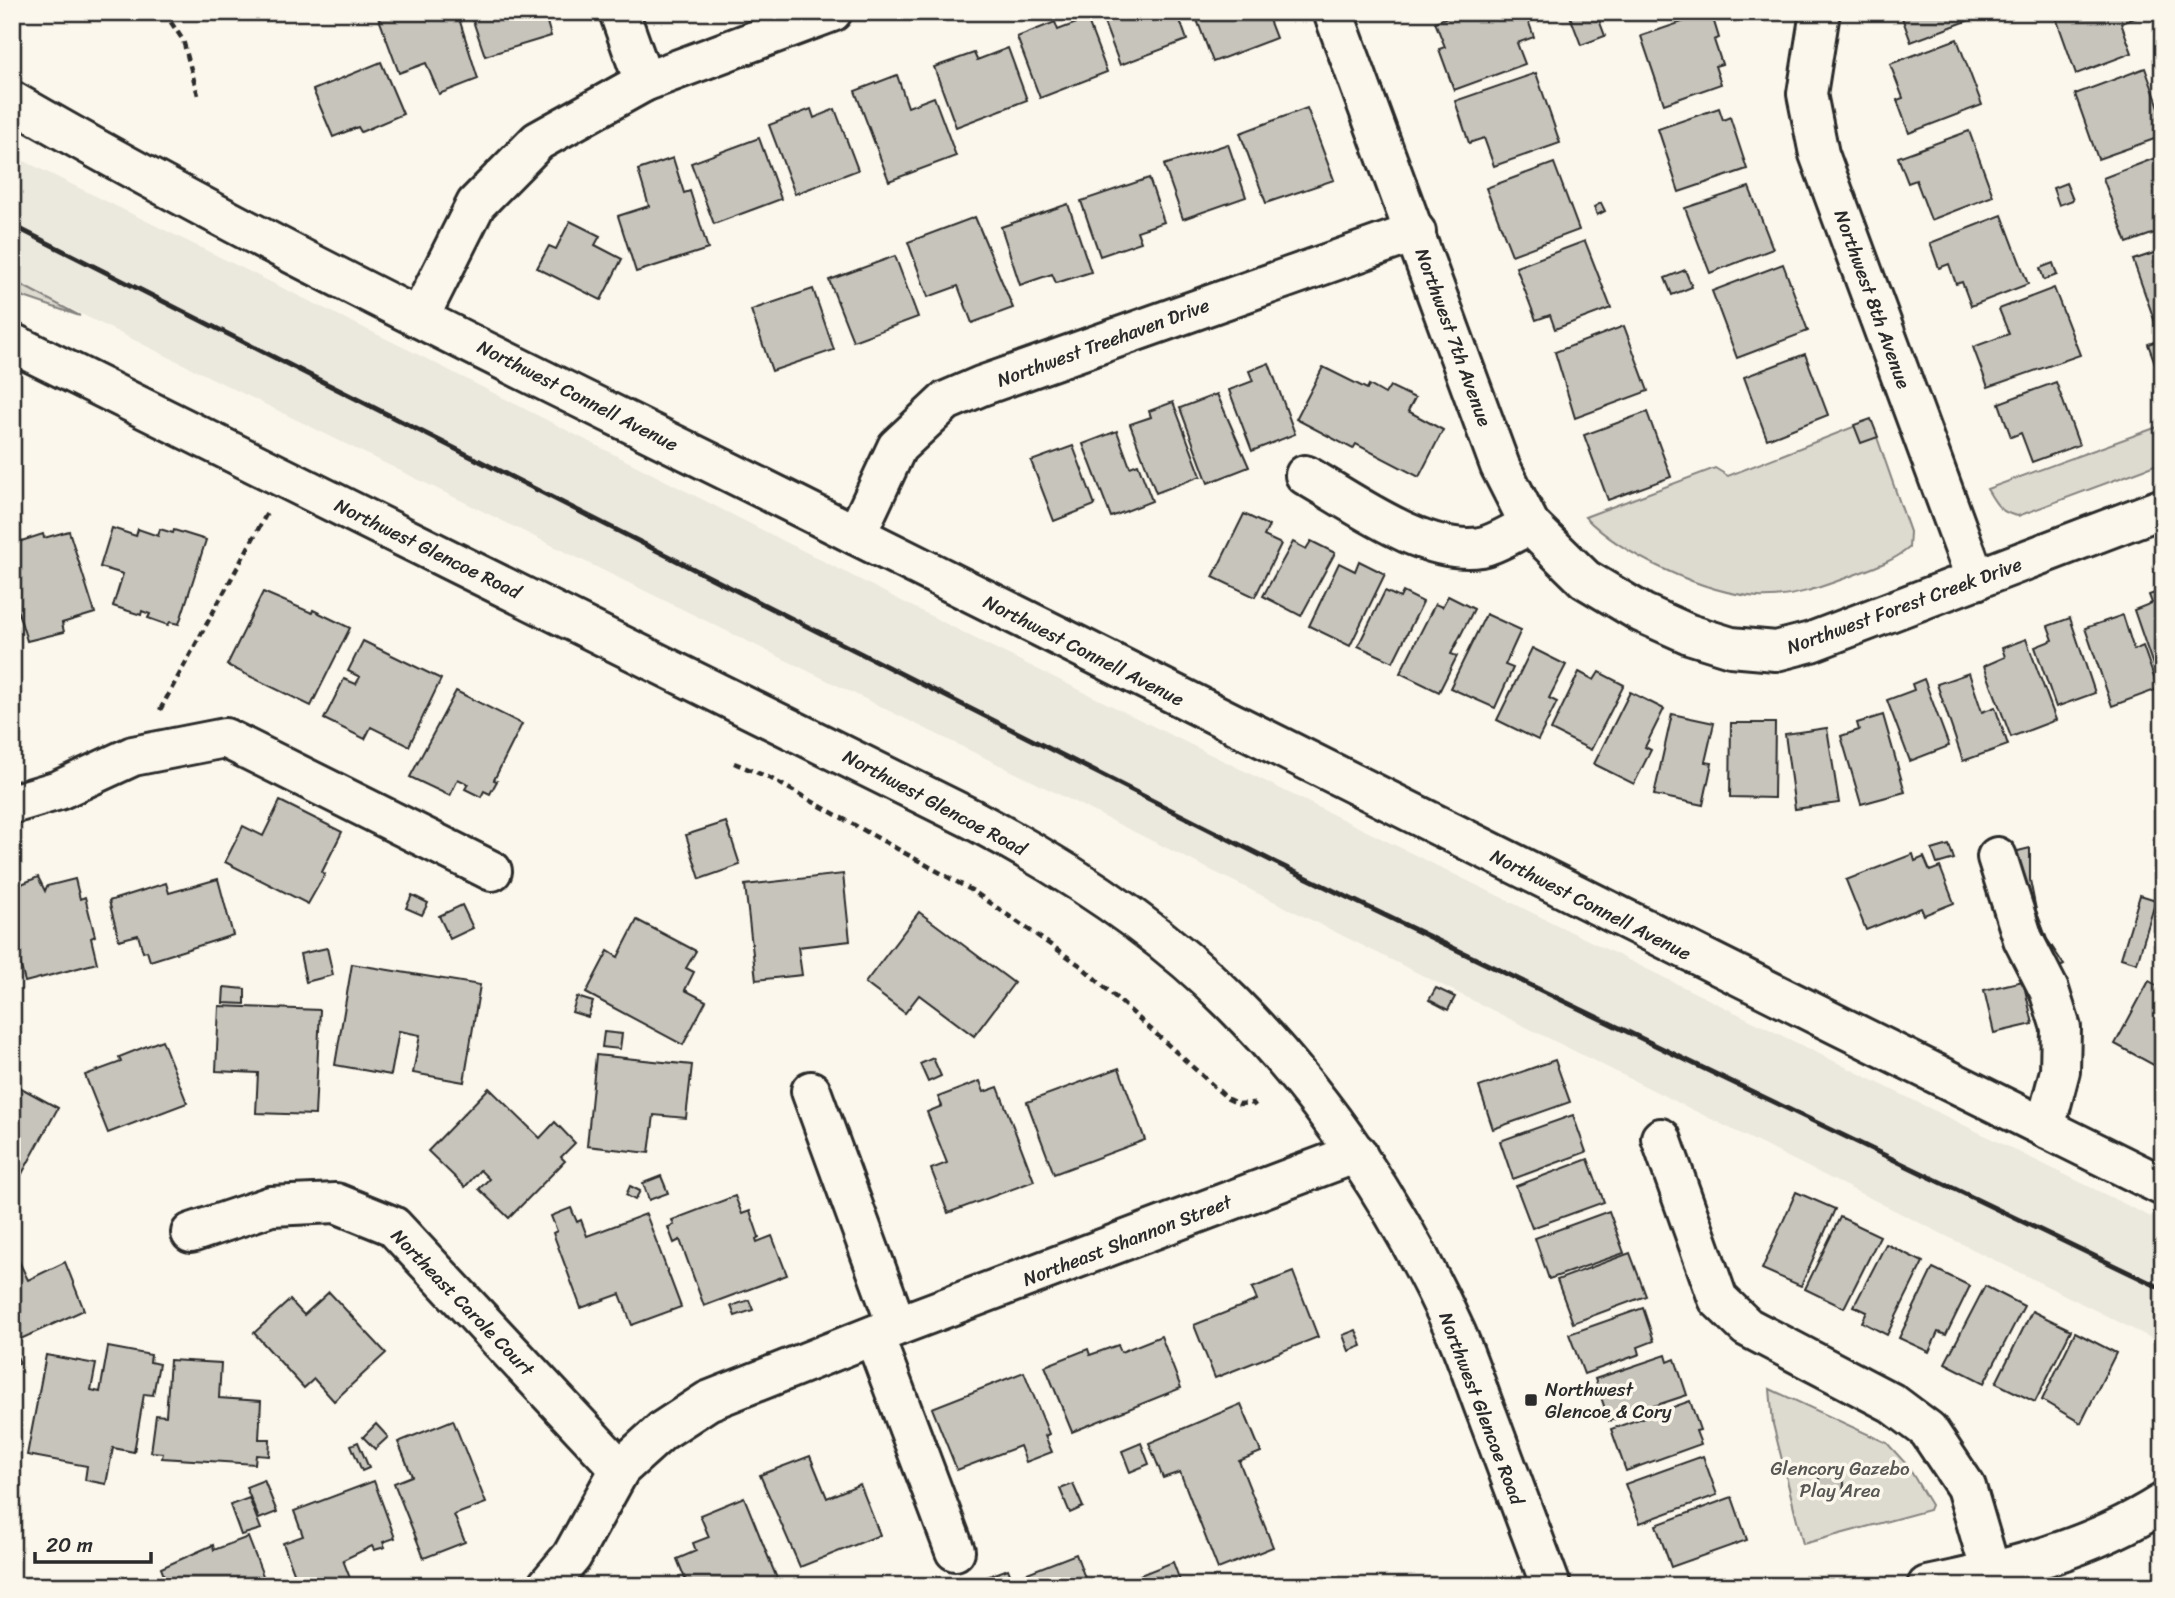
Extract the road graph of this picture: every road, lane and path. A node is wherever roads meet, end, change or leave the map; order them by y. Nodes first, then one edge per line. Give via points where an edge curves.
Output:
1 (163, 12) edge
2 (619, 12) edge
3 (832, 12) edge
4 (1333, 12) edge
5 (1820, 12) edge
6 (644, 82) junction
7 (198, 95) dead end
8 (12, 101) edge
9 (1416, 232) junction
10 (420, 316) junction
11 (12, 343) edge
12 (1305, 475) dead end
13 (2163, 508) edge
14 (261, 523) dead end
15 (1530, 525) junction
16 (856, 535) junction
17 (1976, 580) junction
18 (1642, 613) joint
19 (176, 685) dead end
20 (734, 763) dead end
21 (12, 804) edge
22 (1997, 857) dead end
23 (492, 871) dead end
24 (811, 1091) dead end
25 (1256, 1107) dead end
26 (2045, 1128) junction
27 (1661, 1138) dead end
28 (1357, 1153) junction
29 (2163, 1186) edge
30 (191, 1233) dead end
31 (885, 1331) junction
32 (620, 1469) junction
33 (2163, 1503) edge
34 (955, 1551) dead end
35 (1993, 1579) edge
36 (547, 1586) edge
37 (1551, 1586) edge
38 (1927, 1586) edge

1 - 7 path via 183,40
2 - 6 street
3 - 6 street
4 - 9 street, Northwest 7th Avenue
5 - 17 street, Northwest 8th Avenue via 1807,94 1819,153
6 - 10 street via 538,141 476,204
8 - 10 street, Northwest Connell Avenue
9 - 15 street, Northwest 7th Avenue via 1500,466
9 - 16 street, Northwest Treehaven Drive via 946,401 897,447
10 - 16 street, Northwest Connell Avenue
11 - 28 street, Northwest Glencoe Road via 1014,841 1161,941 1230,1000
12 - 15 street via 1398,528 1442,546 1482,547
13 - 17 street, Northwest Forest Creek Drive
14 - 19 path
15 - 18 street, Northwest 7th Avenue via 1585,579
16 - 26 street, Northwest Connell Avenue
17 - 18 street, Northwest Forest Creek Drive via 1811,642 1776,650 1731,647
20 - 25 path via 770,778 973,891 1081,966 1228,1099
21 - 23 street via 59,790 133,756 225,738
22 - 26 street via 2023,939 2049,990 2061,1028 2060,1071
24 - 31 street
26 - 29 street, Northwest Connell Avenue
27 - 35 street via 1718,1299 1747,1327 1892,1402 1928,1430 1966,1487
28 - 31 street, Northeast Shannon Street
28 - 37 street, Northwest Glencoe Road via 1456,1334
30 - 32 street, Northeast Carole Court via 271,1206 336,1203 393,1226
31 - 32 street, Northeast Shannon Street via 708,1401 662,1431
31 - 34 street
32 - 36 street, Northeast Shannon Street via 572,1556
33 - 35 street via 2110,1532
35 - 38 street

